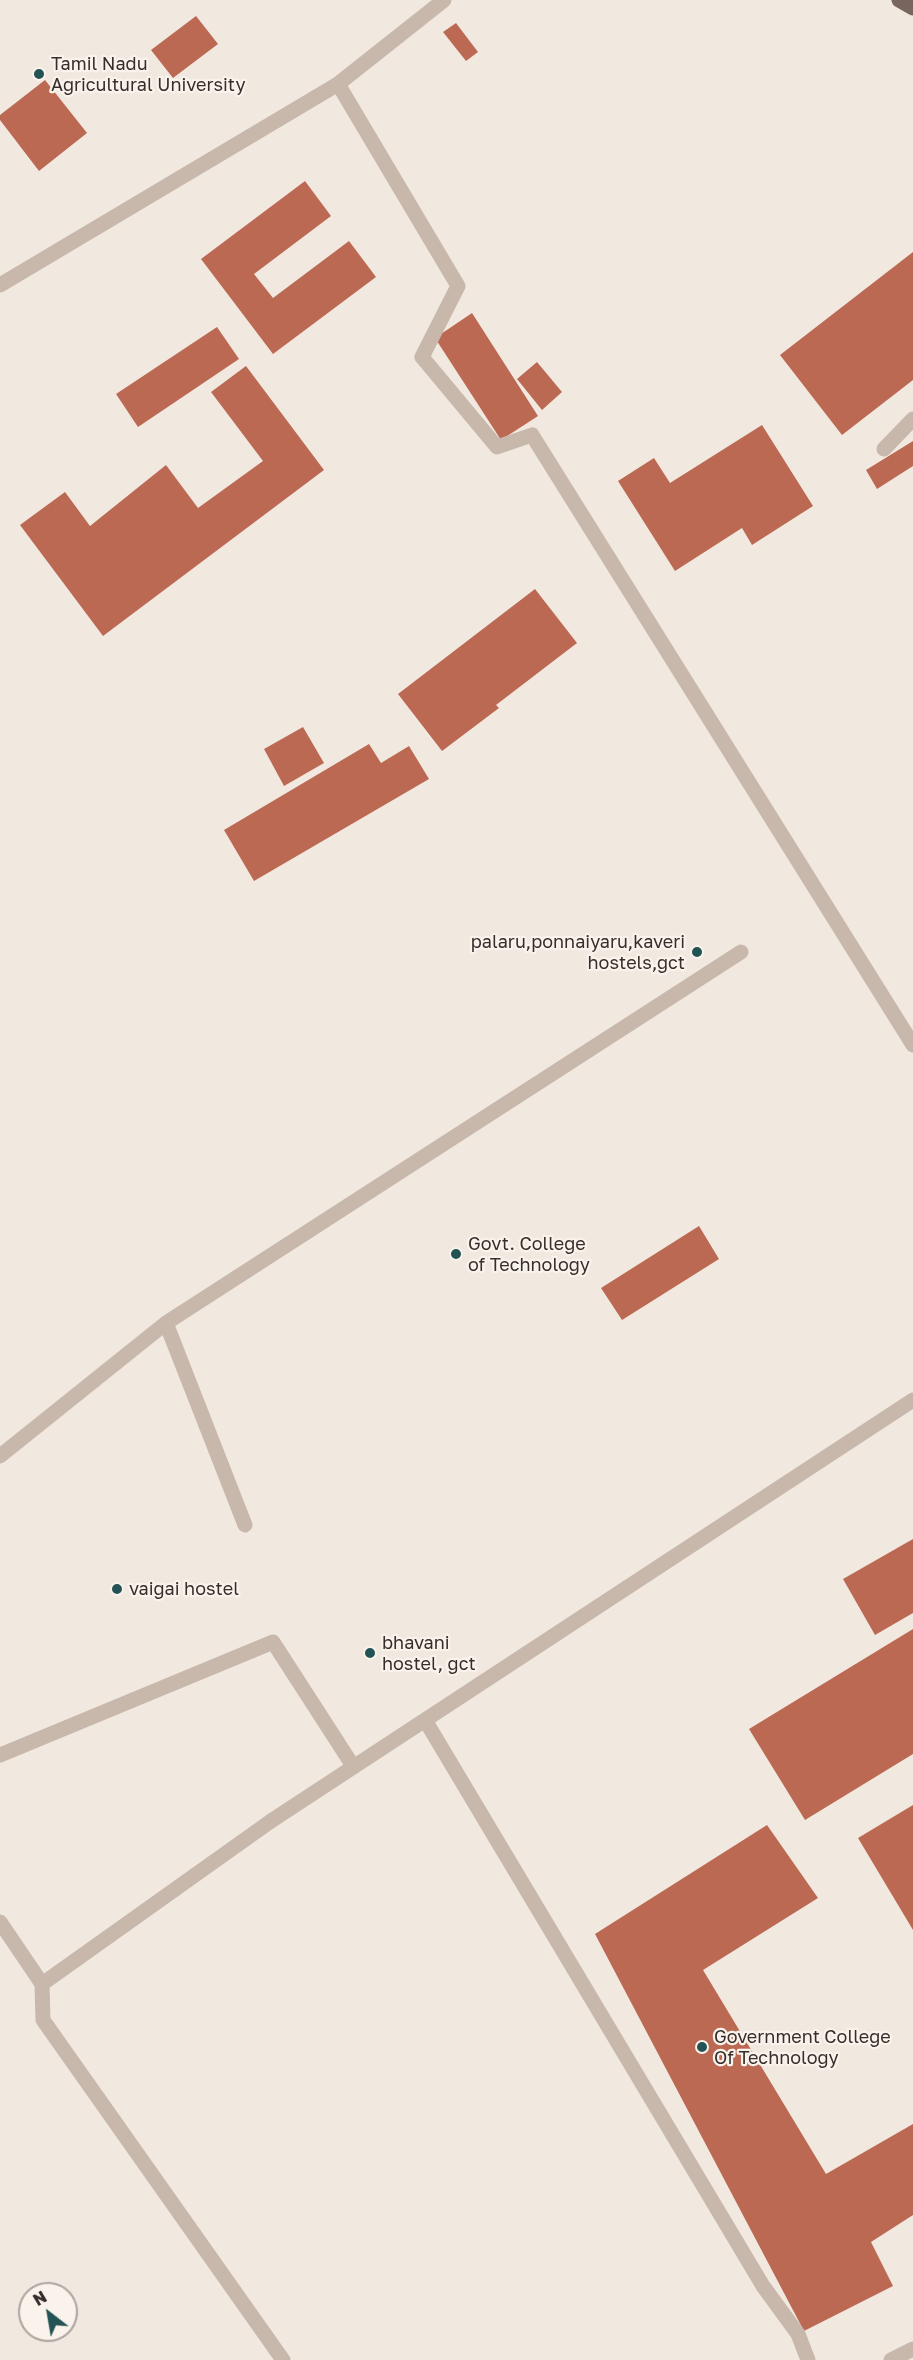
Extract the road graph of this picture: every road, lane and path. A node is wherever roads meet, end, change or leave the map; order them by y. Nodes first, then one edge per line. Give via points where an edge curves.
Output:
1 (444, 0) edge
2 (899, 0) edge
3 (913, 8) edge
4 (338, 84) junction
5 (0, 285) edge
6 (913, 419) edge
7 (884, 449) dead end
8 (741, 952) dead end
9 (913, 1045) edge
10 (166, 1323) junction
11 (913, 1400) edge
12 (0, 1456) edge
13 (245, 1525) dead end
14 (425, 1720) junction
15 (0, 1755) edge
16 (353, 1767) junction
17 (0, 1922) edge
18 (42, 1984) junction
19 (913, 2349) edge
20 (283, 2360) edge
21 (808, 2360) edge
22 (891, 2360) edge

1 - 4 street
2 - 3 main road
4 - 5 street
4 - 9 street via 458,286 422,357 497,447 532,435
6 - 7 street
8 - 10 street
10 - 12 street
10 - 13 street
11 - 14 street
14 - 16 street
14 - 21 street via 763,2286 798,2334
15 - 16 street via 273,1642
16 - 18 street
17 - 18 street
18 - 20 street via 43,2020
19 - 22 street

